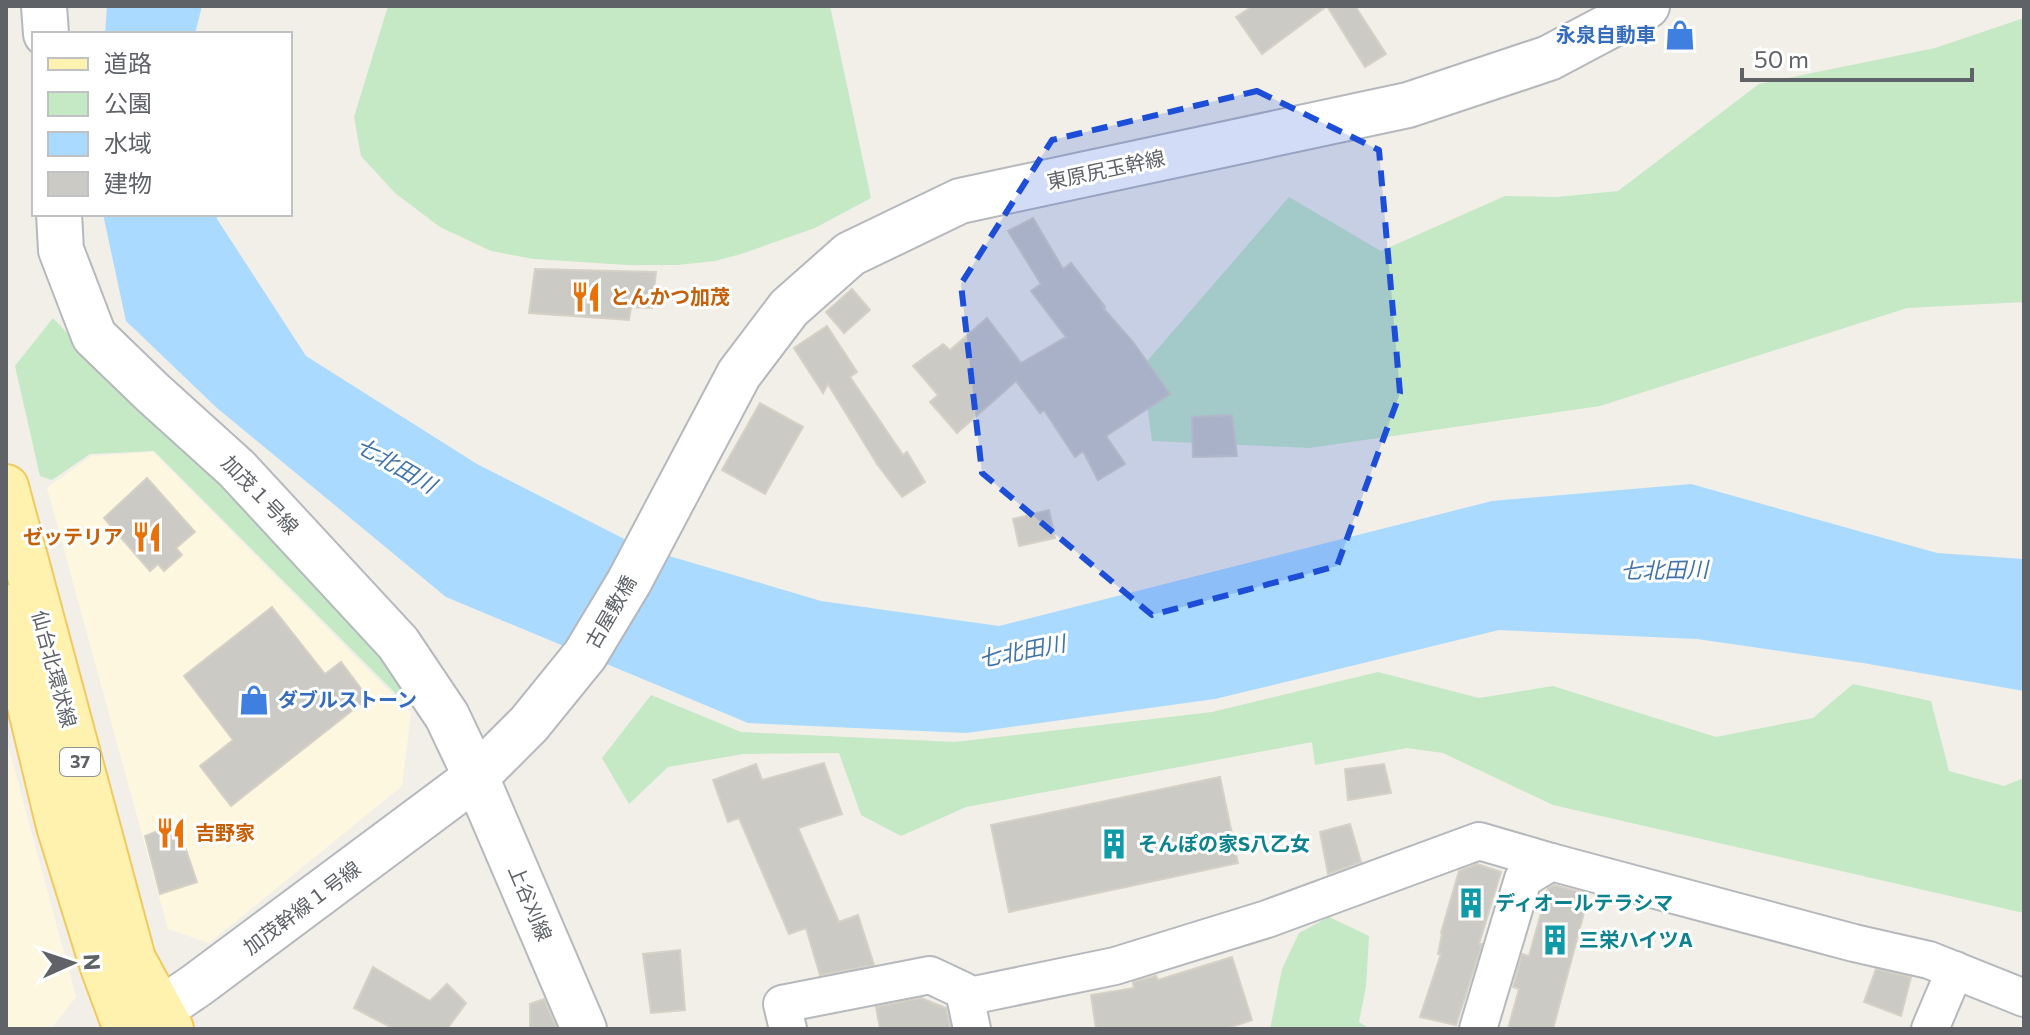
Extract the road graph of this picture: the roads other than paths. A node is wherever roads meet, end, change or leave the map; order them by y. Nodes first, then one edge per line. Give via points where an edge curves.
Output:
1 (44, 6) edge
2 (1647, 6) edge
3 (46, 32) edge
4 (59, 216) edge
5 (6, 487) edge
6 (677, 490) joint
7 (6, 607) edge
8 (476, 777) junction
9 (1551, 862) junction
10 (1955, 970) junction
11 (2024, 998) edge
12 (968, 1013) edge
13 (141, 1025) edge
14 (584, 1029) edge
15 (788, 1029) edge
16 (1478, 1029) edge
17 (1930, 1029) edge

1 - 3 street
2 - 6 street, 東原尻玉幹線 via 1549,58 1408,105 960,201 850,254 789,308 739,374
4 - 8 street, 加茂１号線 via 61,250 94,336 237,469 398,643 447,716
5 - 13 main road, 仙台北環状線 / 37 via 133,959
6 - 8 street, 古屋敷橋 via 585,655 529,724
7 - 13 main road, 仙台北環状線 / 37 via 59,826 103,967
8 - 13 street, 加茂幹線１号線
8 - 14 street, 上谷刈線
9 - 10 street
9 - 12 street via 1479,841 1267,919
9 - 16 street via 1523,879
10 - 11 street
10 - 17 street
12 - 15 street via 964,991 930,975 782,1004

